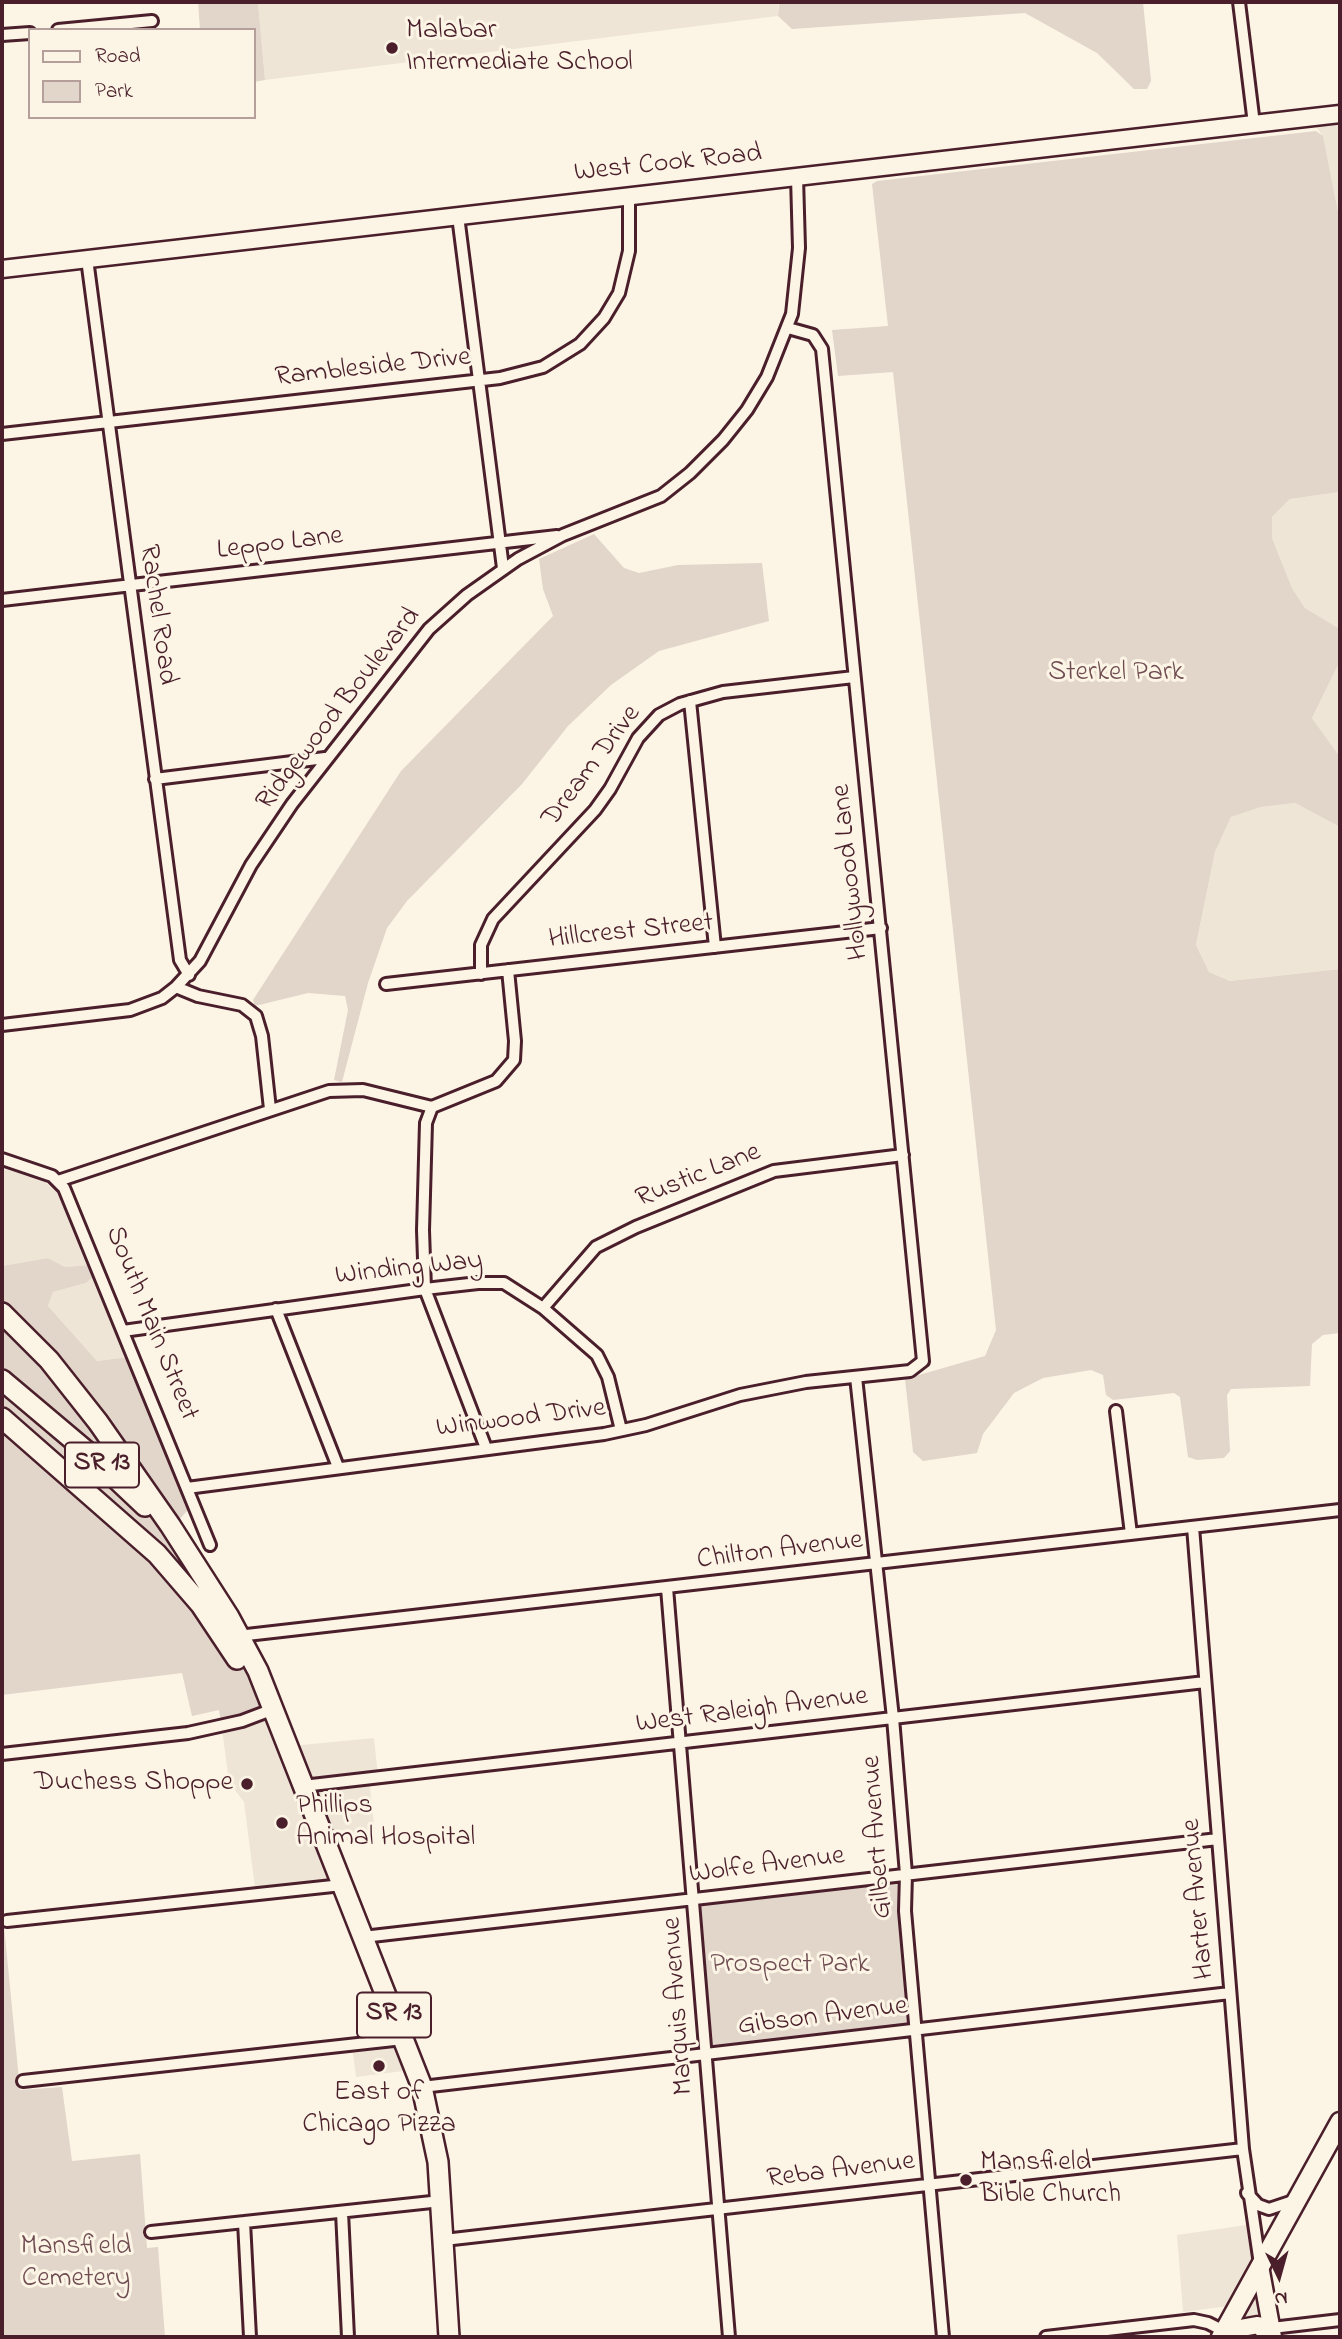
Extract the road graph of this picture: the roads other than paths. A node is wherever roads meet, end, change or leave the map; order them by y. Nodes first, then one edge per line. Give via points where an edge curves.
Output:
1 (1239, 2) edge
2 (152, 21) dead end
3 (79, 28) edge
4 (28, 33) edge
5 (2, 36) edge
6 (1340, 114) edge
7 (1254, 124) junction
8 (797, 177) junction
9 (629, 196) junction
10 (458, 216) junction
11 (87, 258) junction
12 (2, 269) edge
13 (788, 328) junction
14 (477, 380) junction
15 (108, 421) junction
16 (2, 434) edge
17 (563, 535) junction
18 (498, 543) junction
19 (503, 568) junction
20 (128, 585) junction
21 (2, 600) edge
22 (854, 677) junction
23 (691, 701) junction
24 (325, 758) junction
25 (155, 779) junction
26 (881, 928) junction
27 (715, 947) junction
28 (508, 971) junction
29 (481, 974) junction
30 (189, 975) junction
31 (386, 984) dead end
32 (176, 987) junction
33 (2, 1025) edge
34 (432, 1107) junction
35 (270, 1109) junction
36 (903, 1155) junction
37 (2, 1159) edge
38 (58, 1181) junction
39 (425, 1289) junction
40 (543, 1308) junction
41 (276, 1309) junction
42 (2, 1313) edge
43 (123, 1331) junction
44 (856, 1377) junction
45 (2, 1380) edge
46 (1116, 1411) dead end
47 (2, 1418) edge
48 (621, 1430) junction
49 (486, 1448) junction
50 (338, 1466) junction
51 (187, 1488) junction
52 (1340, 1510) edge
53 (1193, 1527) junction
54 (1131, 1534) junction
55 (210, 1545) dead end
56 (191, 1560) junction
57 (877, 1563) junction
58 (667, 1588) junction
59 (232, 1638) junction
60 (1205, 1682) junction
61 (271, 1710) junction
62 (893, 1718) junction
63 (681, 1743) junction
64 (2, 1754) edge
65 (303, 1786) junction
66 (1217, 1839) junction
67 (906, 1874) junction
68 (342, 1885) junction
69 (695, 1899) junction
70 (7, 1921) dead end
71 (363, 1937) junction
72 (1230, 1993) junction
73 (917, 2030) junction
74 (403, 2039) junction
75 (706, 2054) junction
76 (23, 2081) dead end
77 (422, 2087) junction
78 (1340, 2122) edge
79 (1243, 2149) junction
80 (930, 2184) junction
81 (1247, 2192) junction
82 (1299, 2197) junction
83 (441, 2201) junction
84 (720, 2208) junction
85 (342, 2212) junction
86 (244, 2222) junction
87 (151, 2232) dead end
88 (444, 2240) junction
89 (1260, 2266) junction
90 (1340, 2320) edge
91 (1223, 2334) edge
92 (1272, 2334) edge
93 (250, 2337) edge
94 (348, 2337) edge
95 (449, 2337) edge
96 (729, 2337) edge
97 (943, 2337) edge
98 (1046, 2337) edge

1 - 7 street
2 - 3 street
4 - 5 street
6 - 7 main road, West Cook Road
7 - 8 main road, West Cook Road
8 - 9 main road, West Cook Road
8 - 13 street, Ridgewood Boulevard via 799,248
9 - 10 main road, West Cook Road
9 - 14 street, Rambleside Drive via 627,265 619,293 598,324 567,354 543,368
10 - 11 main road, West Cook Road
10 - 14 street
11 - 12 main road, West Cook Road
11 - 15 street, Rachel Road
13 - 17 street, Ridgewood Boulevard via 747,410 690,473 645,504
13 - 22 street, Hollywood Lane via 813,335 822,349
14 - 15 street, Rambleside Drive
14 - 18 street
15 - 16 street, Rambleside Drive
15 - 20 street, Rachel Road
17 - 18 street, Leppo Lane
17 - 19 street, Ridgewood Boulevard
18 - 19 street
18 - 20 street, Leppo Lane
19 - 24 street, Ridgewood Boulevard via 429,629
20 - 21 street, Leppo Lane
20 - 25 street, Rachel Road
22 - 23 street, Dream Drive via 723,692
22 - 26 street, Hollywood Lane
23 - 27 street
23 - 29 street, Dream Drive via 659,715 643,731 595,810 498,912 481,945
24 - 25 street
24 - 30 street, Ridgewood Boulevard via 261,849
25 - 30 street, Rachel Road via 180,960
26 - 27 street, Hillcrest Street
26 - 36 street, Hollywood Lane
27 - 28 street, Hillcrest Street
28 - 29 street, Hillcrest Street
28 - 34 street via 514,1060 496,1081
29 - 31 street, Hillcrest Street
30 - 32 street, Ridgewood Boulevard
32 - 33 street, Ridgewood Boulevard via 162,998 130,1010
32 - 35 street via 242,1005 256,1016
34 - 35 street via 353,1089 329,1091
34 - 39 street via 425,1149
35 - 38 street
36 - 40 street, Rustic Lane via 774,1171 636,1227 596,1247
36 - 44 street, Hollywood Lane via 923,1361 910,1371
37 - 38 street
38 - 43 street, South Main Street
39 - 40 street, Winding Way via 505,1283
39 - 41 street, Winding Way
39 - 49 street
40 - 48 street, Winding Way via 586,1343 603,1364
41 - 43 street, Winding Way
41 - 50 street
42 - 56 highway via 83,1401
43 - 51 street, South Main Street
44 - 48 street, Winwood Drive via 762,1390
44 - 57 street, Gilbert Avenue
45 - 56 highway, SR 13 via 127,1488
46 - 54 street
47 - 59 highway, SR 13 via 157,1555
48 - 49 street, Winwood Drive
49 - 50 street, Winwood Drive
50 - 51 street, Winwood Drive
51 - 55 street, South Main Street
52 - 53 street, Chilton Avenue
53 - 54 street, Chilton Avenue
53 - 60 street, Harter Avenue
54 - 57 street, Chilton Avenue
56 - 59 highway, SR 13
57 - 58 street, Chilton Avenue
57 - 62 street, Gilbert Avenue
58 - 59 street, Chilton Avenue
58 - 63 street, Marquis Avenue
59 - 61 highway, SR 13 via 258,1671
60 - 62 street, West Raleigh Avenue
60 - 66 street, Harter Avenue
61 - 64 street via 188,1733
61 - 65 highway, SR 13
62 - 63 street, West Raleigh Avenue
62 - 67 street, Gilbert Avenue
63 - 65 street, West Raleigh Avenue
63 - 69 street, Marquis Avenue
65 - 68 highway, SR 13
66 - 67 street, Wolfe Avenue
66 - 72 street, Harter Avenue
67 - 69 street, Wolfe Avenue
67 - 73 street, Gilbert Avenue via 905,1911
68 - 70 street
68 - 71 highway, SR 13
69 - 71 street, Wolfe Avenue
69 - 75 street, Marquis Avenue
71 - 74 highway, SR 13
72 - 73 street, Gibson Avenue
72 - 79 street, Harter Avenue
73 - 75 street, Gibson Avenue
73 - 80 street, Gilbert Avenue
74 - 76 street
74 - 77 highway, SR 13
75 - 77 street, Gibson Avenue
75 - 84 street, Marquis Avenue
77 - 83 highway, SR 13
78 - 82 main road
79 - 80 street, Reba Avenue
79 - 81 street, Harter Avenue
80 - 84 street, Reba Avenue
80 - 97 street, Gilbert Avenue
81 - 82 street via 1258,2205 1269,2209
81 - 89 street, Harter Avenue
82 - 89 main road
83 - 85 street
83 - 88 highway, SR 13
84 - 88 street, Reba Avenue
84 - 96 street, Marquis Avenue
85 - 86 street
85 - 94 street
86 - 87 street
86 - 93 street
88 - 95 highway, SR 13
89 - 91 main road
89 - 92 main road
90 - 92 street
91 - 92 main road via 1250,2324
91 - 98 street via 1194,2320

